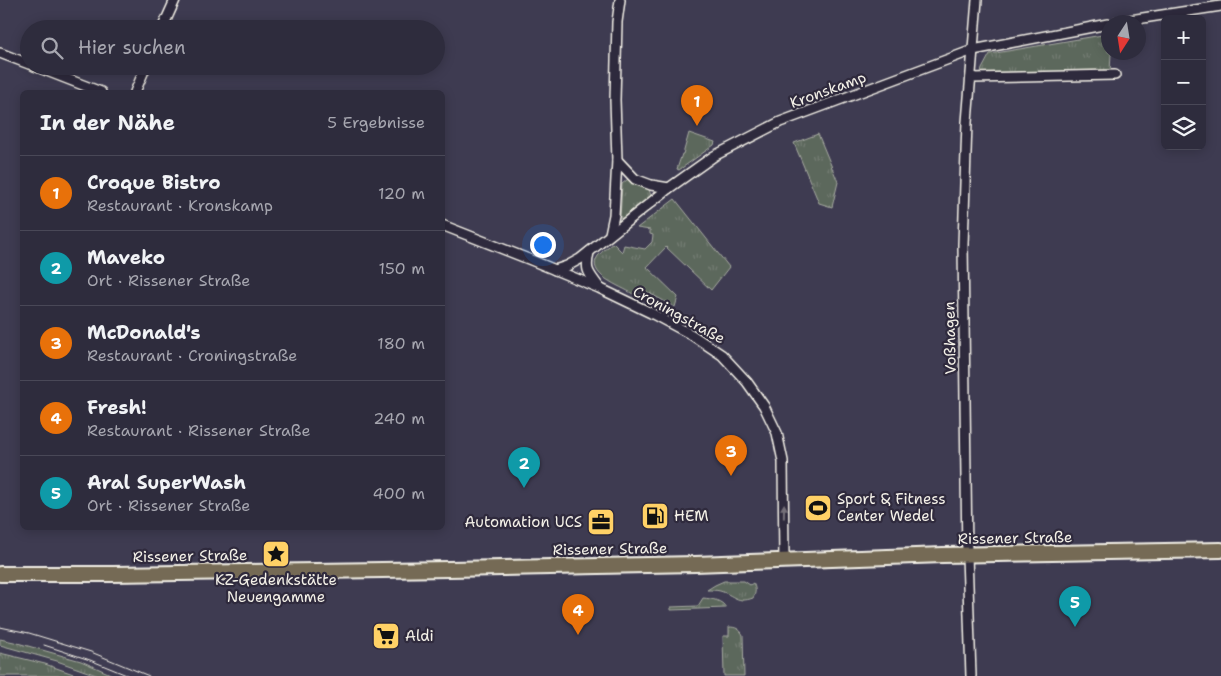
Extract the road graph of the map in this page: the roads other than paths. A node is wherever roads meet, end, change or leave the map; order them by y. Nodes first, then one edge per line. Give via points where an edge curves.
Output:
1 (175, 0) edge
2 (620, 0) edge
3 (977, 0) edge
4 (1221, 6) edge
5 (1146, 18) edge
6 (166, 20) edge
7 (1101, 25) edge
8 (973, 50) junction
9 (0, 53) edge
10 (20, 61) edge
11 (57, 75) edge
12 (142, 75) edge
13 (1116, 76) dead end
14 (970, 78) junction
15 (96, 90) edge
16 (136, 90) edge
17 (616, 160) junction
18 (669, 188) junction
19 (445, 226) edge
20 (610, 234) junction
21 (589, 252) junction
22 (555, 270) junction
23 (599, 288) junction
24 (1221, 550) edge
25 (967, 555) junction
26 (784, 560) junction
27 (0, 574) edge
28 (972, 676) edge

1 - 6 street
2 - 17 street
3 - 8 street, Voßhagen
4 - 5 street
7 - 8 street, Kronskamp
8 - 14 street, Voßhagen
8 - 18 street, Kronskamp via 780,122 714,156
9 - 10 street
11 - 15 street
12 - 16 street
13 - 14 street
14 - 25 street, Voßhagen via 963,245
17 - 18 street via 635,179 651,186
17 - 20 street
18 - 20 street, Kronskamp
19 - 22 street
20 - 21 street, Kronskamp
21 - 22 street, Kronskamp
21 - 23 street via 588,272
22 - 23 street, Croningstraße
26 -> 23 street, Croningstraße via 783,461 777,433 764,406 722,355 676,326
24 - 25 main road, Rissener Straße
25 - 26 main road, Rissener Straße
25 - 28 street, Voßhagen
26 - 27 main road, Rissener Straße via 449,569

